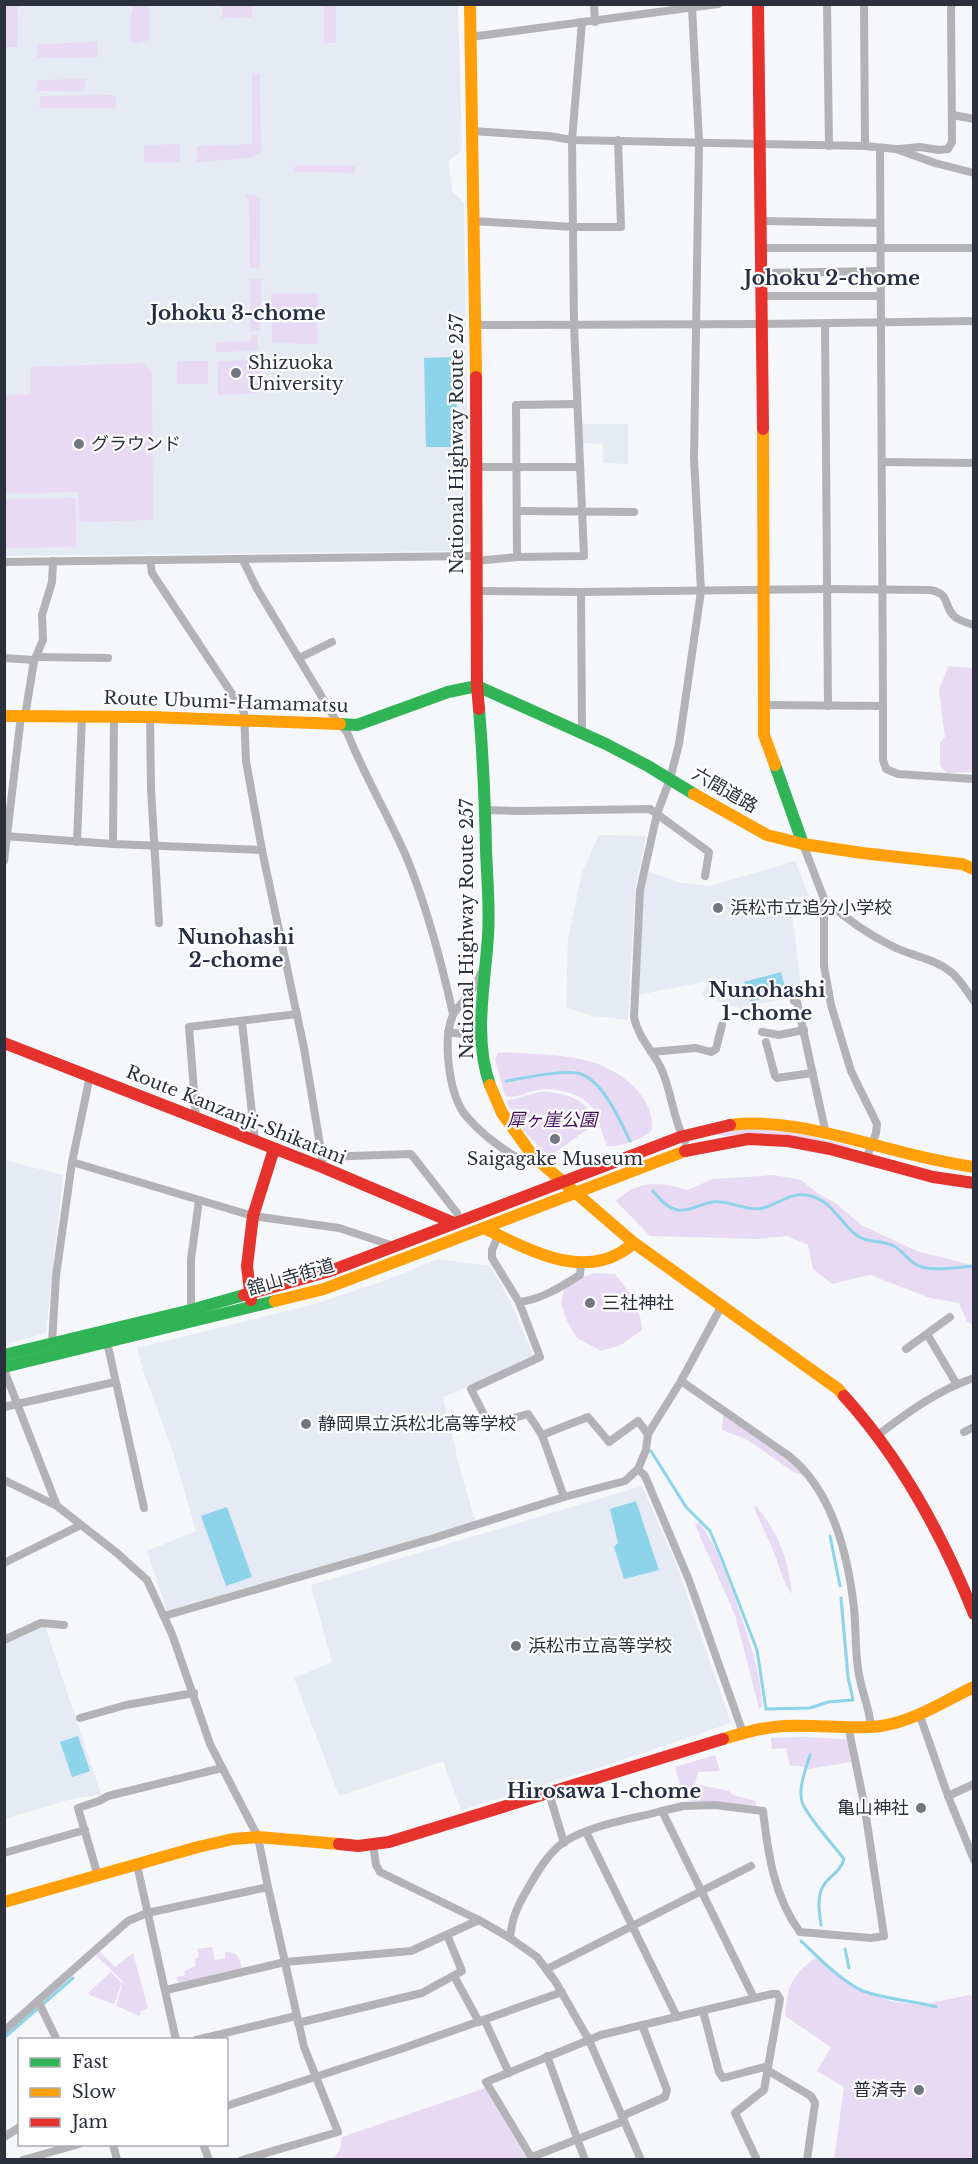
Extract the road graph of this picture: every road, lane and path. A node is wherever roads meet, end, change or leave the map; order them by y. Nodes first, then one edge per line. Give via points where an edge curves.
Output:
1 (470, 4) edge
2 (594, 4) edge
3 (718, 4) edge
4 (758, 4) edge
5 (827, 4) edge
6 (864, 4) edge
7 (951, 4) edge
8 (692, 8) junction
9 (582, 22) junction
10 (595, 22) junction
11 (470, 34) junction
12 (952, 116) junction
13 (974, 119) edge
14 (471, 131) junction
15 (572, 140) junction
16 (618, 140) junction
17 (699, 141) junction
18 (760, 143) junction
19 (829, 146) junction
20 (865, 147) junction
21 (880, 148) junction
22 (897, 149) junction
23 (974, 173) edge
24 (473, 221) junction
25 (760, 221) junction
26 (880, 223) junction
27 (574, 227) junction
28 (760, 248) junction
29 (880, 248) junction
30 (974, 248) edge
31 (880, 270) junction
32 (760, 273) junction
33 (760, 296) junction
34 (880, 296) junction
35 (880, 321) junction
36 (974, 321) edge
37 (825, 323) junction
38 (697, 324) junction
39 (760, 324) junction
40 (475, 325) junction
41 (574, 325) junction
42 (576, 404) junction
43 (882, 462) junction
44 (974, 463) edge
45 (476, 467) junction
46 (517, 467) junction
47 (580, 467) junction
48 (518, 511) junction
49 (634, 512) dead end
50 (582, 513) junction
51 (518, 557) junction
52 (475, 559) junction
53 (150, 560) junction
54 (243, 560) junction
55 (53, 561) junction
56 (4, 562) edge
57 (827, 589) junction
58 (765, 590) junction
59 (882, 590) junction
60 (477, 591) junction
61 (701, 591) junction
62 (581, 592) junction
63 (974, 625) edge
64 (332, 642) dead end
65 (4, 658) edge
66 (35, 658) junction
67 (108, 658) dead end
68 (299, 658) junction
69 (477, 686) junction
70 (764, 705) junction
71 (828, 706) junction
72 (883, 706) junction
73 (4, 716) edge
74 (23, 716) junction
75 (82, 716) junction
76 (114, 716) junction
77 (150, 717) junction
78 (244, 720) junction
79 (337, 722) junction
80 (582, 733) junction
81 (670, 779) junction
82 (974, 779) edge
83 (485, 810) junction
84 (657, 814) junction
85 (6, 836) edge
86 (77, 842) junction
87 (113, 844) junction
88 (803, 844) junction
89 (154, 845) junction
90 (262, 850) junction
91 (4, 861) edge
92 (974, 869) edge
93 (705, 876) dead end
94 (825, 899) junction
95 (159, 923) dead end
96 (484, 967) junction
97 (794, 1001) dead end
98 (974, 1001) edge
99 (297, 1014) junction
100 (453, 1014) junction
101 (242, 1022) junction
102 (722, 1025) dead end
103 (804, 1030) junction
104 (448, 1032) junction
105 (762, 1032) dead end
106 (482, 1037) junction
107 (766, 1042) dead end
108 (4, 1043) edge
109 (651, 1052) junction
110 (812, 1073) junction
111 (90, 1076) junction
112 (196, 1117) junction
113 (826, 1134) junction
114 (682, 1136) junction
115 (255, 1141) junction
116 (872, 1144) junction
117 (274, 1149) junction
118 (690, 1149) junction
119 (533, 1156) junction
120 (866, 1158) junction
121 (72, 1161) junction
122 (322, 1162) junction
123 (974, 1167) edge
124 (563, 1182) junction
125 (974, 1183) edge
126 (577, 1192) junction
127 (199, 1200) junction
128 (253, 1216) junction
129 (455, 1218) junction
130 (483, 1228) junction
131 (498, 1236) junction
132 (634, 1243) junction
133 (394, 1246) junction
134 (581, 1262) junction
135 (250, 1293) junction
136 (519, 1302) junction
137 (722, 1305) junction
138 (252, 1308) junction
139 (191, 1310) junction
140 (951, 1317) dead end
141 (927, 1334) junction
142 (107, 1342) junction
143 (52, 1343) junction
144 (906, 1349) dead end
145 (4, 1355) edge
146 (4, 1368) edge
147 (974, 1378) edge
148 (681, 1381) junction
149 (115, 1382) junction
150 (956, 1383) junction
151 (18, 1404) junction
152 (4, 1407) edge
153 (974, 1427) edge
154 (964, 1432) dead end
155 (648, 1434) junction
156 (543, 1435) junction
157 (878, 1435) junction
158 (638, 1469) junction
159 (4, 1480) edge
160 (564, 1497) junction
161 (57, 1506) junction
162 (144, 1509) dead end
163 (81, 1525) junction
164 (4, 1563) edge
165 (974, 1614) edge
166 (164, 1616) junction
167 (64, 1625) dead end
168 (4, 1640) edge
169 (974, 1687) edge
170 (194, 1694) junction
171 (919, 1713) junction
172 (80, 1718) dead end
173 (848, 1726) junction
174 (871, 1726) junction
175 (747, 1732) junction
176 (222, 1768) junction
177 (974, 1784) edge
178 (549, 1793) junction
179 (948, 1796) junction
180 (662, 1811) junction
181 (85, 1830) junction
182 (586, 1832) junction
183 (258, 1837) junction
184 (564, 1842) junction
185 (373, 1845) junction
186 (4, 1853) edge
187 (974, 1860) edge
188 (137, 1865) junction
189 (751, 1866) dead end
190 (98, 1876) junction
191 (268, 1887) junction
192 (702, 1891) junction
193 (4, 1902) edge
194 (147, 1913) junction
195 (479, 1920) junction
196 (631, 1926) junction
197 (447, 1935) junction
198 (510, 1938) junction
199 (285, 1962) junction
200 (547, 1969) junction
201 (454, 1976) junction
202 (166, 1990) junction
203 (562, 1992) junction
204 (754, 1998) junction
205 (38, 2001) junction
206 (703, 2011) junction
207 (677, 2017) junction
208 (297, 2019) junction
209 (482, 2021) junction
210 (642, 2025) junction
211 (4, 2031) edge
212 (56, 2038) edge
213 (176, 2038) edge
214 (206, 2038) edge
215 (589, 2040) junction
216 (548, 2056) junction
217 (768, 2068) junction
218 (509, 2073) junction
219 (315, 2077) junction
220 (228, 2105) edge
221 (623, 2119) junction
222 (18, 2128) edge
223 (4, 2137) edge
224 (577, 2139) junction
225 (75, 2146) edge
226 (533, 2158) edge
227 (22, 2160) edge
228 (242, 2160) edge
229 (585, 2160) edge
230 (641, 2160) edge
231 (757, 2160) edge
232 (807, 2160) edge

1 - 11 main road, National Highway Route 257
2 - 10 street
3 - 8 street
4 - 18 main road
5 - 19 street
6 - 20 street
7 - 12 street
8 - 10 street
8 - 17 street
9 - 10 street
9 - 11 street
9 - 15 street
11 - 14 main road, National Highway Route 257
12 - 13 street
12 - 22 street via 952,141 948,148
14 - 15 street
14 - 24 main road, National Highway Route 257
15 - 16 street
15 - 27 street
16 - 17 street
16 - 27 street via 621,227
17 - 18 street
17 - 38 street
18 - 19 street
18 - 25 main road
19 - 20 street
20 - 21 street
21 - 22 street
21 - 26 street
22 - 23 street
24 - 27 street
24 - 40 main road, National Highway Route 257
25 - 26 street
25 - 28 main road
26 - 29 street
27 - 41 street
28 - 29 street
28 - 32 main road
29 - 30 street
29 - 31 street
31 - 32 street
31 - 34 street
32 - 33 main road
33 - 34 street
33 - 39 main road
34 - 35 street
35 - 36 street
35 - 37 street
35 - 43 street
37 - 39 street
37 - 57 street
38 - 39 street
38 - 41 street
38 - 61 street via 694,458
39 - 58 main road
40 - 41 street
40 - 45 main road, National Highway Route 257
41 - 42 street
42 - 46 street via 516,405
42 - 47 street
43 - 44 street
43 - 59 street
45 - 46 street
45 - 52 main road, National Highway Route 257
46 - 47 street
46 - 48 street
47 - 50 street
48 - 50 street
48 - 51 street
49 - 50 street
50 - 51 street via 584,556
51 - 52 street
52 - 54 street
52 - 60 main road, National Highway Route 257
53 - 54 street
53 - 55 street
53 - 78 street via 152,573 244,712
54 - 68 street
55 - 56 street
55 - 66 street via 52,582 42,615 43,640
57 - 58 street
57 - 59 street
57 - 71 street
58 - 61 street
58 - 70 main road
59 - 63 street via 939,591 957,619
59 - 72 street
60 - 62 street
60 - 69 main road, National Highway Route 257
61 - 62 street
61 - 81 street via 679,744
62 - 80 street
64 - 68 street
65 - 66 street
66 - 67 street
66 - 74 street
68 - 79 street
69 - 79 main road, Route Ubumi-Hamamatsu via 448,692 360,724
69 - 80 main road, 六間道路
69 - 83 main road, National Highway Route 257
70 - 71 street
70 - 88 main road via 768,751
71 - 72 street
72 - 82 street via 886,769 898,774
73 - 74 main road, Route Ubumi-Hamamatsu
74 - 75 main road, Route Ubumi-Hamamatsu
74 - 85 street
75 - 76 main road, Route Ubumi-Hamamatsu
75 - 86 street
76 - 77 main road, Route Ubumi-Hamamatsu
76 - 87 street
77 - 78 main road, Route Ubumi-Hamamatsu
77 - 89 street
78 - 79 main road, Route Ubumi-Hamamatsu
78 - 90 street via 246,761
79 - 100 street via 347,732 407,859 431,927
80 - 81 main road, 六間道路
81 - 84 street
81 - 88 main road, 六間道路 via 767,835
83 - 84 street via 650,809
83 - 96 main road, National Highway Route 257 via 488,937
84 - 93 street via 710,852
84 - 109 street via 640,890 634,1017 636,1029
85 - 86 street
85 - 91 street
86 - 87 street
87 - 89 street
88 - 92 main road, 六間道路
88 - 94 street
89 - 90 street
89 - 95 street
90 - 99 street
94 - 98 street via 867,933 954,974
94 - 116 street via 824,966 831,1005 850,1071 877,1124
96 - 100 street
96 - 106 main road, National Highway Route 257
97 - 103 street
99 - 101 street
99 - 122 street
100 - 104 street
101 - 112 street via 189,1027
101 - 115 street
102 - 109 street via 716,1049 711,1052 696,1048
103 - 105 street via 779,1035
103 - 110 street
104 - 106 street
104 - 119 street via 449,1064 456,1096 466,1116 522,1160
106 - 119 main road, National Highway Route 257 via 489,1082 502,1113
107 - 110 street via 777,1078
108 - 111 main road, Route Kanzanji-Shikatani
109 - 114 street via 665,1077
110 - 113 street
111 - 112 main road, Route Kanzanji-Shikatani
111 - 121 street
112 - 115 main road, Route Kanzanji-Shikatani
113 - 114 main road, 舘山寺街道 via 764,1123 735,1124
113 - 116 main road, 舘山寺街道
114 - 118 street
114 - 124 main road, 舘山寺街道
115 - 117 main road, Route Kanzanji-Shikatani
116 - 120 street
116 - 123 main road, 舘山寺街道
117 - 122 main road, Route Kanzanji-Shikatani
117 - 128 main road
118 - 120 main road, 舘山寺街道 via 727,1141 767,1139
118 - 126 main road, 舘山寺街道
119 - 124 main road, National Highway Route 257
120 - 125 main road, 舘山寺街道 via 933,1177
121 - 127 street
121 - 143 street via 56,1276
122 - 129 main road, Route Kanzanji-Shikatani
122 - 129 street via 411,1155
124 - 126 main road, National Highway Route 257
124 - 129 main road, 舘山寺街道
126 - 130 main road, 舘山寺街道
126 - 132 main road, National Highway Route 257
127 - 128 street
127 - 139 street via 191,1259
128 - 133 street via 339,1228
128 - 135 main road via 247,1266
129 - 133 main road, 舘山寺街道
130 - 131 main road
130 - 138 main road, 舘山寺街道 via 324,1289
131 - 134 main road via 528,1249
131 - 136 street via 492,1258
132 - 134 main road via 626,1251 601,1260
132 - 137 main road, National Highway Route 257
133 - 135 main road, 舘山寺街道 via 330,1271
134 - 136 street via 579,1275 562,1286 531,1301
135 - 138 main road
135 - 139 main road, 舘山寺街道
136 - 156 street via 540,1357 471,1389 489,1425 528,1414
137 - 148 street
137 - 157 main road, National Highway Route 257 via 838,1389
138 - 142 main road, 舘山寺街道
139 - 143 main road, 舘山寺街道
140 - 141 street
141 - 144 street
141 - 150 street
142 - 146 main road, 舘山寺街道
142 - 149 street
143 - 145 main road, 舘山寺街道
146 - 151 street
147 - 150 street
148 - 155 street
148 - 174 street via 804,1468 817,1487 844,1551 858,1671
149 - 151 street
149 - 162 street
150 - 157 street
151 - 152 street
151 - 161 street
153 - 154 street
155 - 156 street via 638,1421 609,1442 588,1417
155 - 158 street
156 - 160 street
157 - 165 main road, National Highway Route 257 via 938,1531
158 - 160 street via 625,1481
158 - 175 street via 645,1476 689,1580
159 - 161 street
160 - 166 street
161 - 163 street
163 - 164 street
163 - 166 street via 147,1580
166 - 170 street
167 - 168 street via 41,1623
169 - 171 main road
170 - 172 street via 126,1705
170 - 176 street
171 - 174 main road
171 - 179 street
173 - 174 main road
173 - 175 main road via 771,1726
173 - 180 street via 884,1936 800,1932 776,1885 763,1811 683,1806
175 - 178 main road
176 - 181 street via 108,1796 78,1808
176 - 183 street
177 - 179 street
178 - 184 street
178 - 185 main road
179 - 187 street
180 - 182 street
180 - 192 street
181 - 186 street
181 - 190 street
182 - 184 street
182 - 196 street
183 - 185 main road
183 - 188 main road via 198,1847
183 - 191 street
184 - 198 street via 531,1882 511,1920
185 - 195 street via 381,1872
188 - 190 main road
188 - 194 street
189 - 192 street
190 - 193 main road
191 - 194 street
191 - 199 street
192 - 196 street
192 - 204 street
194 - 202 street
194 - 205 street via 128,1921
195 - 197 street
195 - 198 street
196 - 200 street
196 - 207 street
197 - 199 street via 411,1951
197 - 201 street via 462,1971
198 - 200 street
199 - 202 street
199 - 208 street
200 - 203 street
201 - 208 street via 422,1993
201 - 209 street
202 - 213 street
203 - 209 street
203 - 215 street
204 - 206 street
204 - 217 street via 777,1994 780,1999
205 - 211 street
205 - 212 street
206 - 207 street
206 - 217 street via 723,2078
207 - 210 street
208 - 214 street
208 - 219 street
209 - 218 street
209 - 219 street
210 - 215 street
210 - 221 street via 667,2090 665,2097
215 - 216 street
215 - 221 street
216 - 218 street
216 - 224 street
217 - 231 street via 761,2094 735,2113
217 - 232 street via 811,2096 814,2103
218 - 226 street via 486,2082
219 - 220 street
219 - 228 street via 338,2132
221 - 224 street
221 - 230 street
222 - 223 street
224 - 226 street
224 - 229 street
225 - 227 street

